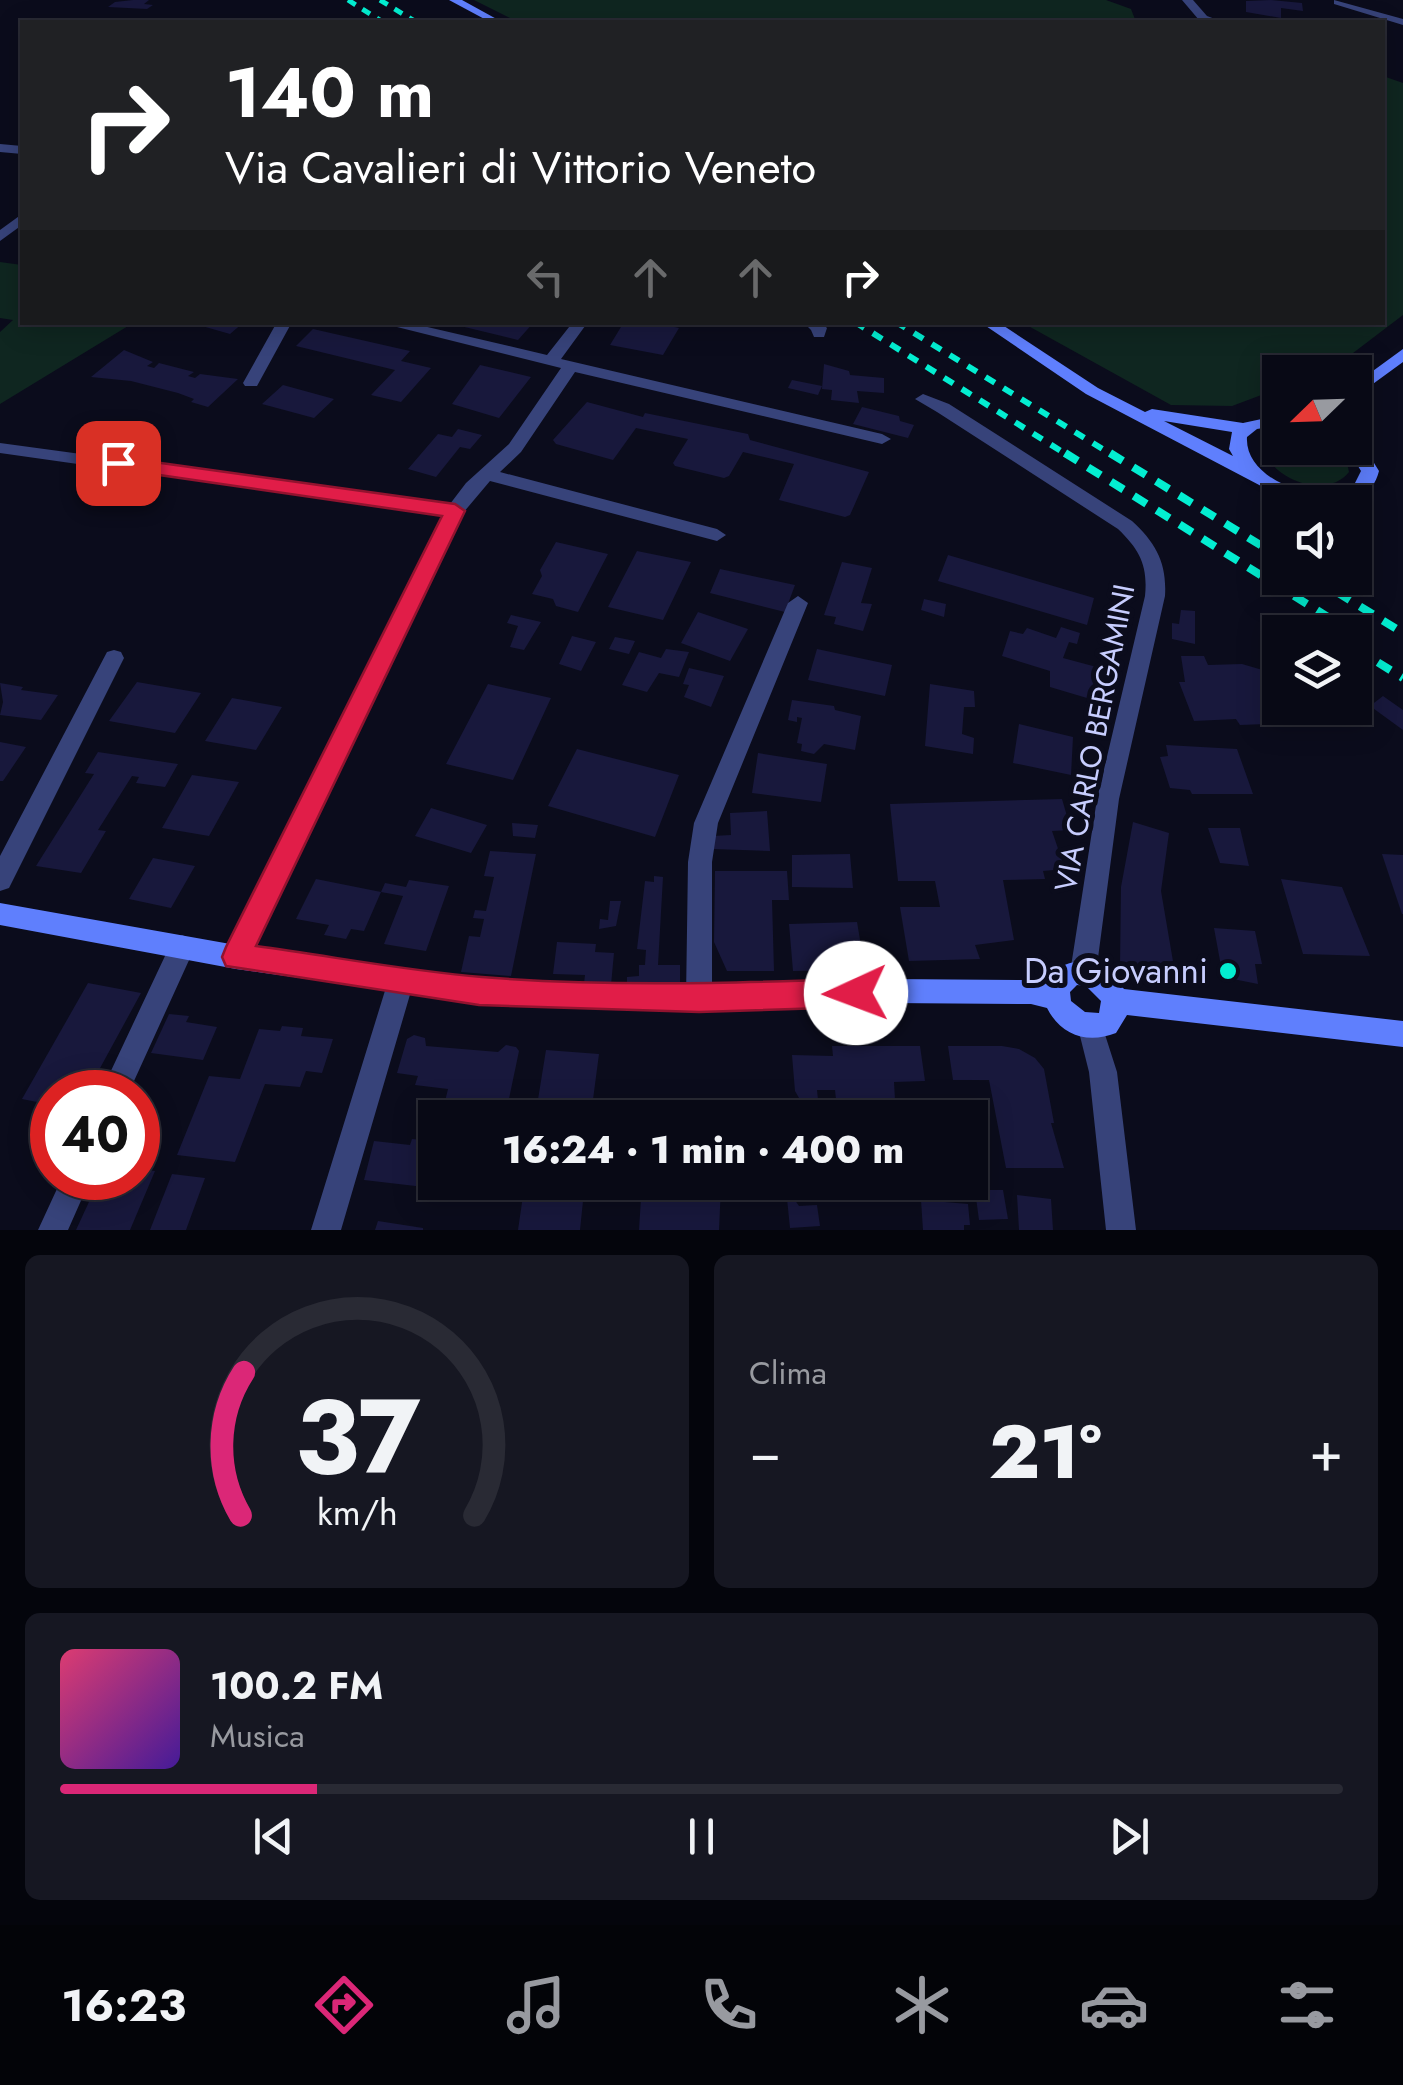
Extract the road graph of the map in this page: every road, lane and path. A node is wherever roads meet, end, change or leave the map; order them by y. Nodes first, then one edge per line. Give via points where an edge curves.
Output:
1 (454, 0) edge
2 (1186, 0) edge
3 (1338, 2) edge
4 (493, 20) edge
5 (1210, 20) edge
6 (1403, 22) edge
7 (20, 220) edge
8 (0, 237) edge
9 (283, 325) edge
10 (397, 325) edge
11 (580, 325) edge
12 (991, 325) edge
13 (1403, 354) edge
14 (562, 362) junction
15 (1372, 379) edge
16 (252, 383) dead end
17 (923, 400) dead end
18 (1130, 409) junction
19 (1262, 424) edge
20 (1246, 429) junction
21 (882, 440) dead end
22 (0, 448) edge
23 (1368, 465) edge
24 (1250, 472) junction
25 (487, 474) junction
26 (455, 511) junction
27 (717, 536) dead end
28 (798, 603) dead end
29 (114, 658) dead end
30 (0, 880) edge
31 (0, 914) edge
32 (182, 947) junction
33 (236, 957) junction
34 (1084, 973) junction
35 (401, 981) junction
36 (1056, 997) junction
37 (699, 998) junction
38 (1115, 1000) junction
39 (1091, 1028) junction
40 (1403, 1034) edge
41 (125, 1070) edge
42 (67, 1200) edge
43 (53, 1230) edge
44 (326, 1230) edge
45 (1121, 1230) edge

1 - 4 street
2 - 5 street
3 - 6 street
7 - 8 street
9 - 16 street
10 - 14 street
11 - 14 street
12 - 18 street
13 - 15 street
14 - 21 street
14 - 25 street via 514,448
17 - 34 street, VIA CARLO BERGAMINI via 1125,525 1157,564 1108,799
18 - 20 street
18 - 24 street
19 - 20 street
20 - 24 street via 1238,453
22 - 26 street
23 - 24 street via 1365,488 1347,498 1319,500 1288,494
25 - 26 street
25 - 27 street
26 - 33 street
28 - 37 street via 706,823
29 - 30 street
31 - 32 street
32 - 33 street
32 - 41 street
33 - 35 street
34 - 36 street via 1060,981
34 - 38 street via 1101,980
35 - 37 street via 495,992
35 - 44 street
36 - 37 street via 889,991
36 - 39 street via 1068,1018
38 - 39 street via 1112,1018
38 - 40 street
39 - 45 street via 1103,1072
42 - 43 street

